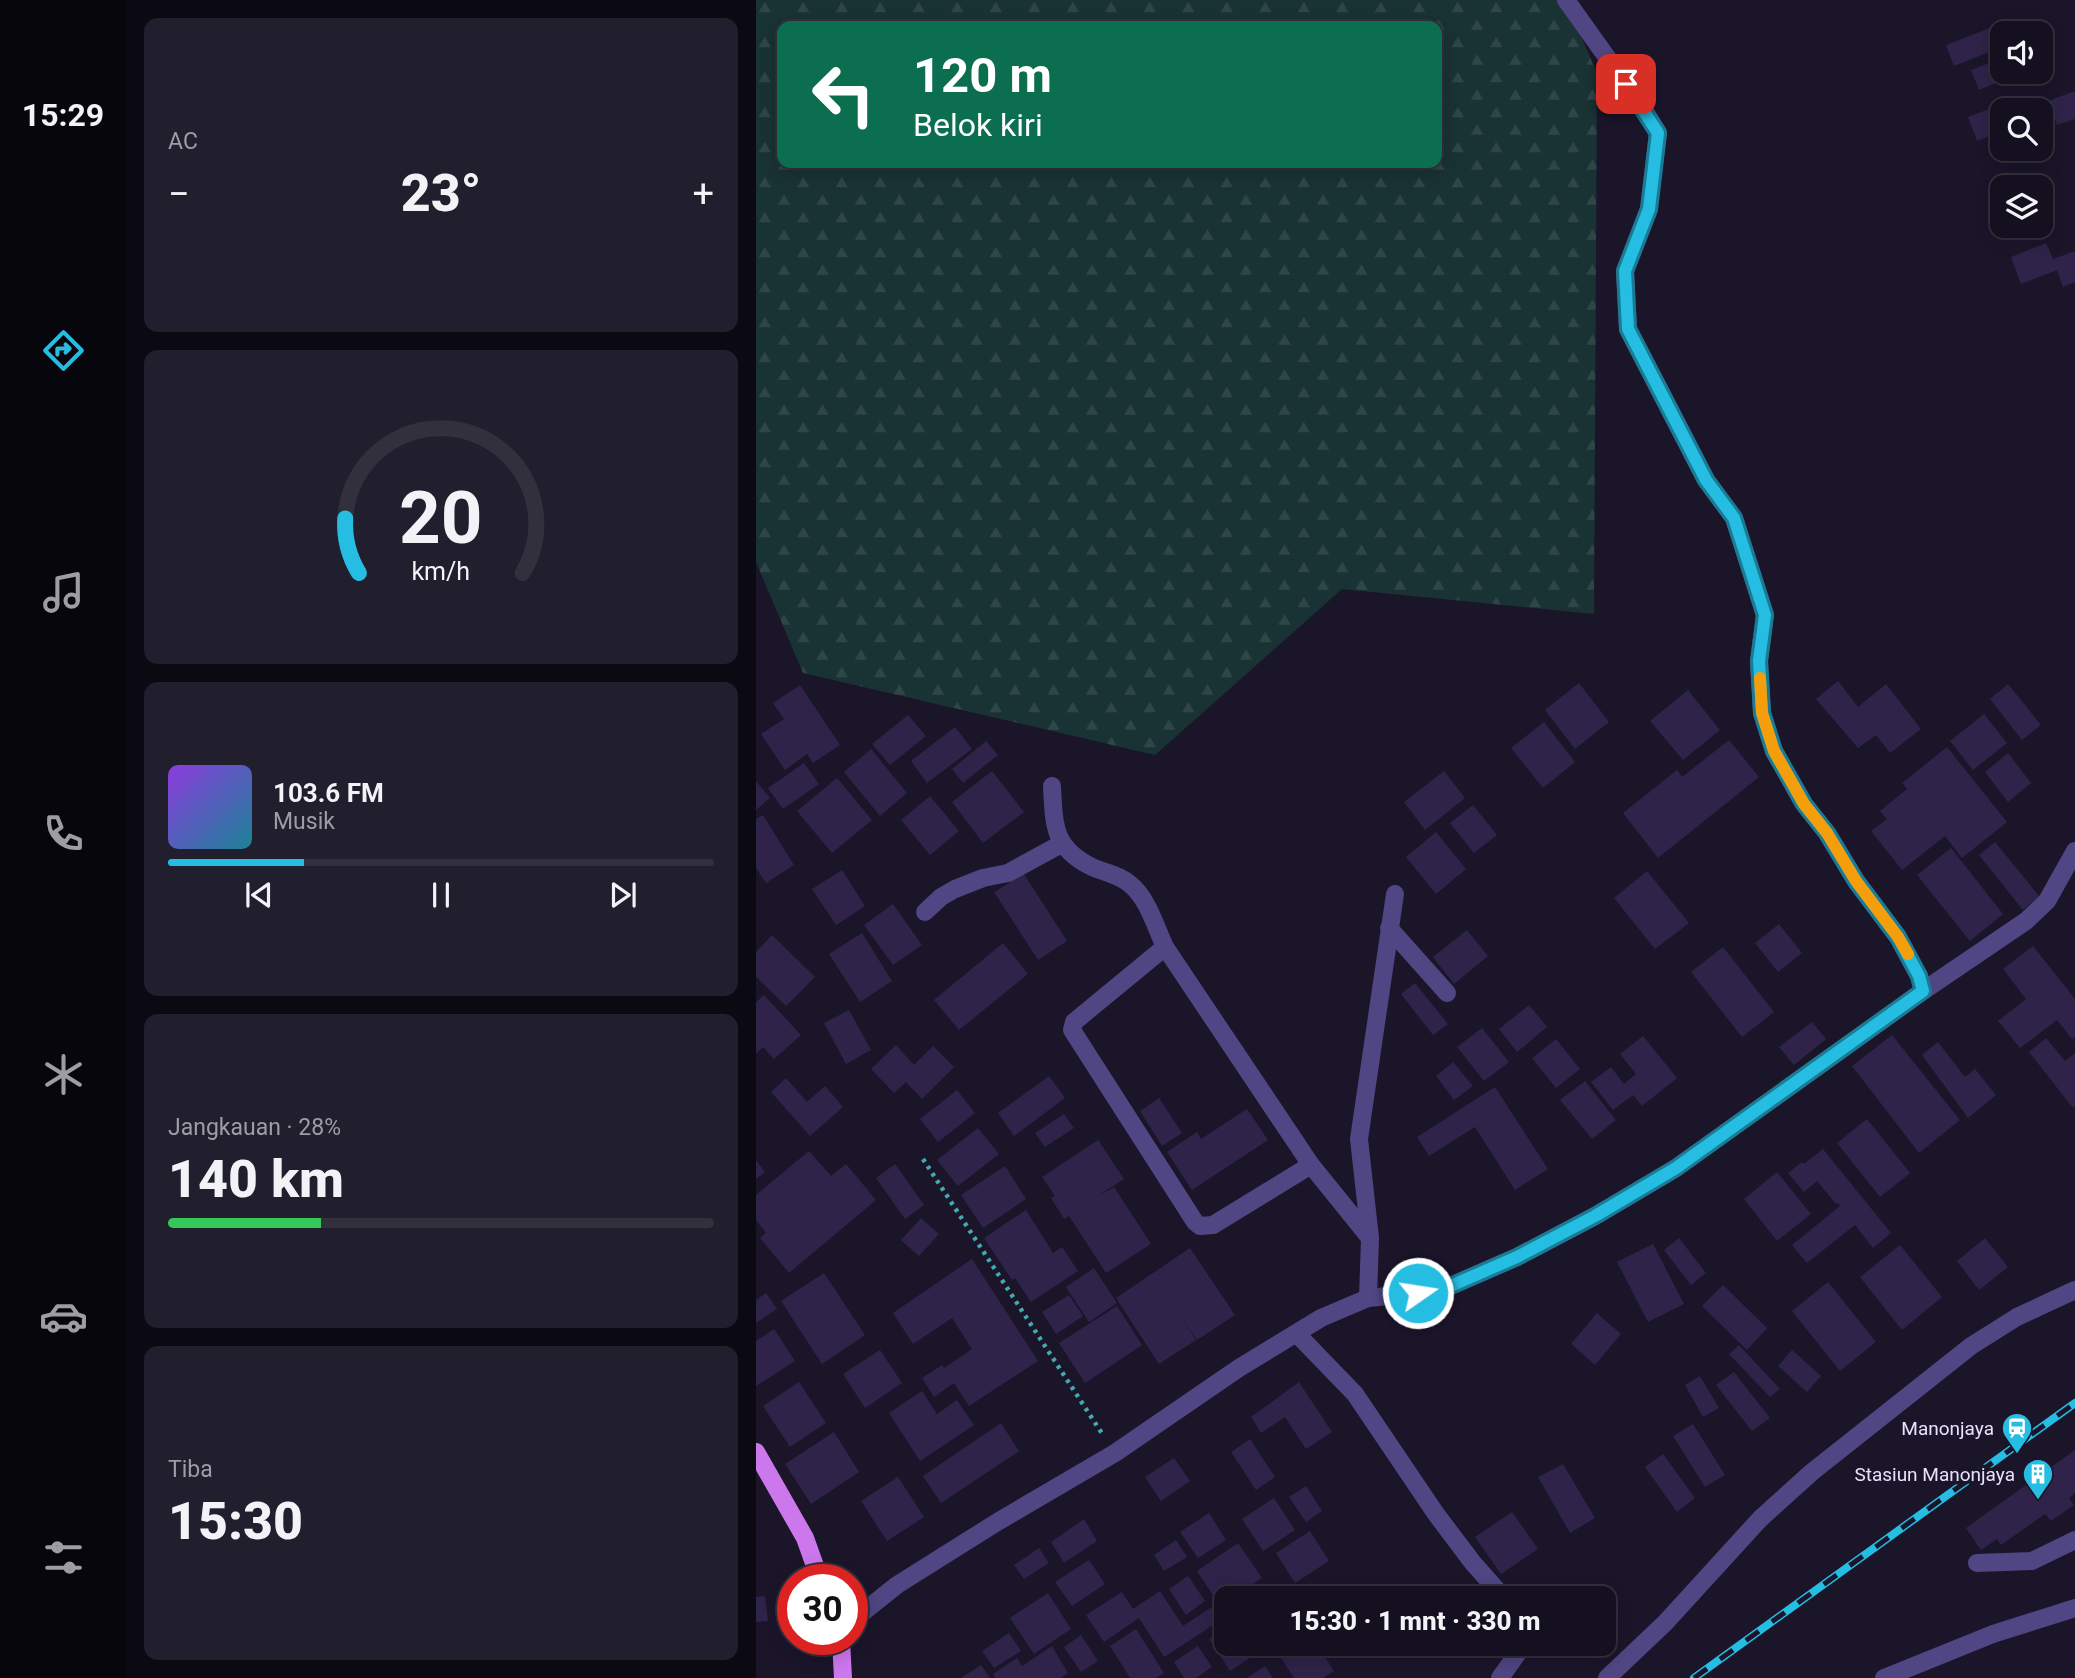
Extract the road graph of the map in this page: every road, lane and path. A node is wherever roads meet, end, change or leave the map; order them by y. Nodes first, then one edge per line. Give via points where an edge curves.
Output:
1 (1566, 0) edge
2 (1052, 786) dead end
3 (1061, 844) junction
4 (2075, 851) edge
5 (1395, 894) dead end
6 (925, 912) dead end
7 (1390, 928) junction
8 (1166, 947) junction
9 (1923, 991) junction
10 (1447, 993) dead end
11 (923, 1159) dead end
12 (1311, 1165) junction
13 (1370, 1238) junction
14 (2075, 1290) edge
15 (1368, 1298) junction
16 (1297, 1334) junction
17 (756, 1452) edge
18 (1115, 1453) junction
19 (2075, 1540) edge
20 (1977, 1563) dead end
21 (814, 1564) edge
22 (1494, 1586) edge
23 (2075, 1608) edge
24 (868, 1609) edge
25 (842, 1655) edge
26 (1516, 1656) edge
27 (843, 1678) edge
28 (1500, 1678) edge
29 (1606, 1678) edge
30 (1884, 1678) edge

1 - 9 street via 1658,133 1649,209 1625,271 1628,329 1706,480 1734,518 1765,615 1759,661 1762,713 1774,751 1804,804 1898,937
2 - 3 street via 1054,824
3 - 6 street via 1007,873 955,889
3 - 8 street via 1072,855 1133,887
4 - 9 street via 2038,911
5 - 7 street
7 - 10 street
7 - 13 street via 1359,1139
8 - 12 street
8 - 12 street via 1074,1022 1072,1030 1195,1222 1213,1225
9 - 15 street via 1676,1168 1595,1216 1439,1291
11 - 18 path
12 - 13 street
13 - 15 street
14 - 29 street via 2017,1317 1971,1346 1812,1472 1760,1519 1665,1623
15 - 16 street
16 - 18 street
16 - 22 street via 1355,1394 1436,1514
17 - 21 main road via 805,1538
18 - 24 street via 897,1585
19 - 20 street via 2032,1561
23 - 30 street via 1981,1638
25 - 27 main road
26 - 28 street

